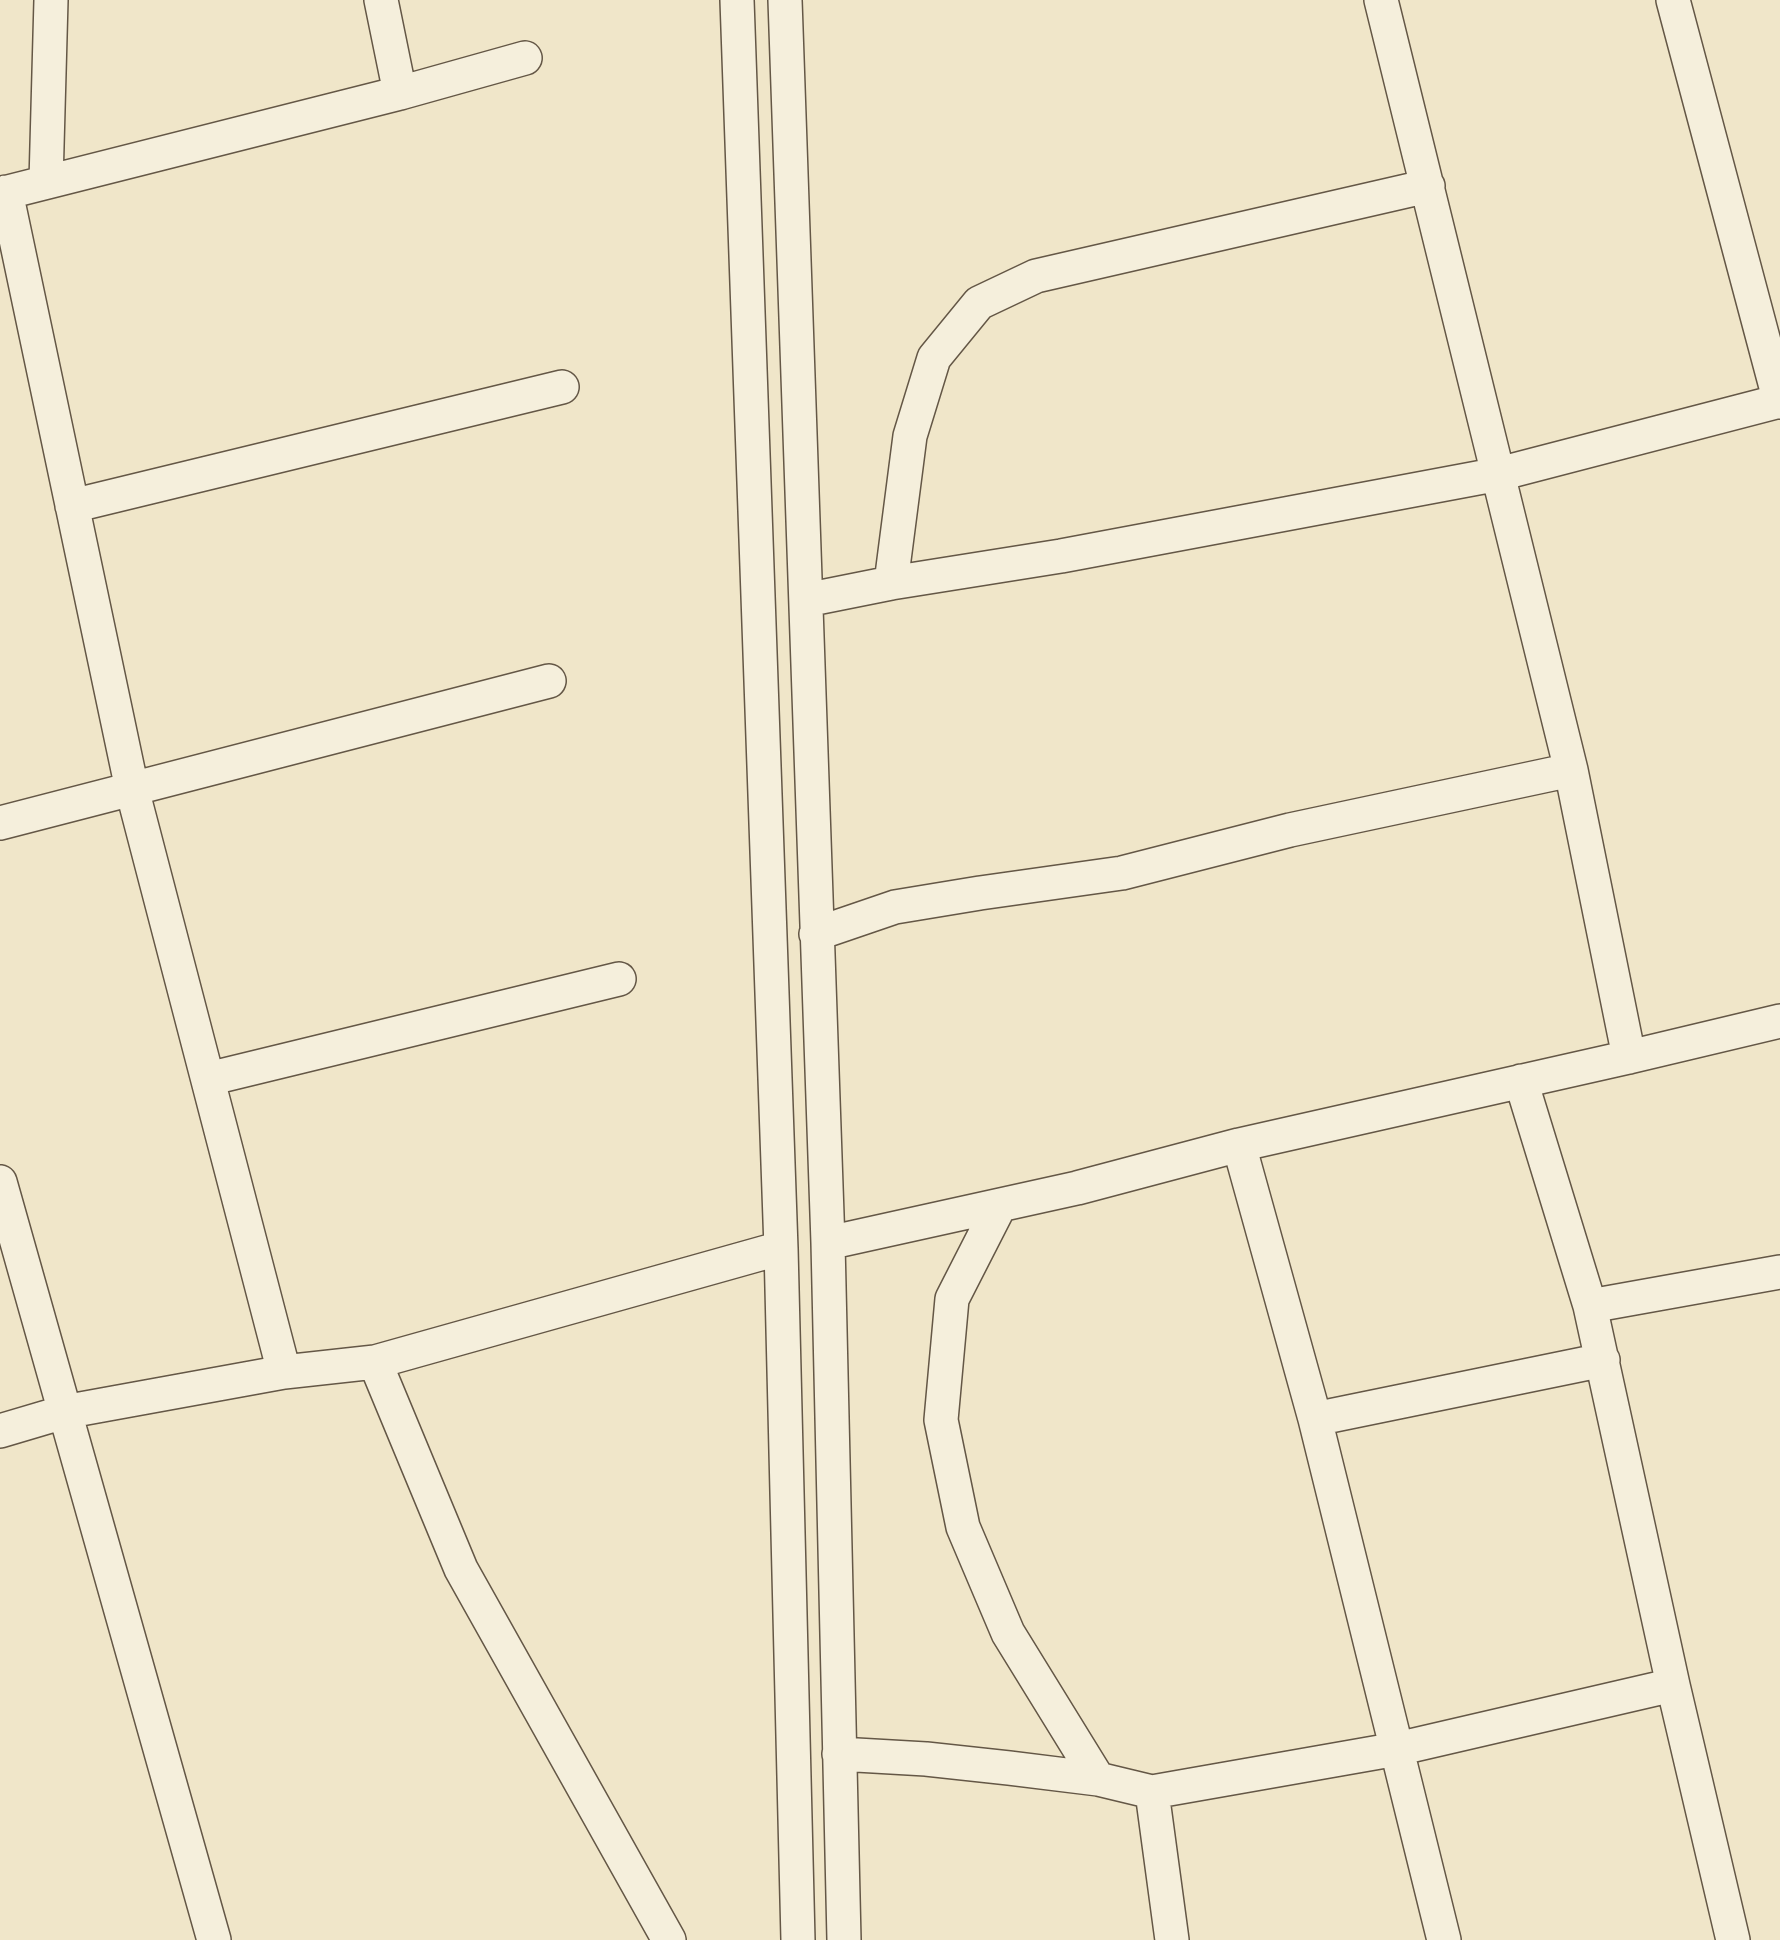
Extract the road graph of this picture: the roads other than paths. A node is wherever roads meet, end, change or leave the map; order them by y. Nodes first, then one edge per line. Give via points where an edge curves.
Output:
1 (51, 0) edge
2 (381, 0) edge
3 (737, 0) edge
4 (785, 0) edge
5 (1381, 0) edge
6 (1673, 0) edge
7 (525, 58) dead end
8 (400, 93) junction
9 (46, 182) junction
10 (1428, 186) junction
11 (3, 193) edge
12 (562, 387) dead end
13 (1780, 401) edge
14 (1499, 474) junction
15 (72, 506) junction
16 (891, 583) junction
17 (806, 600) junction
18 (549, 681) dead end
19 (1570, 770) junction
20 (132, 789) junction
21 (0, 823) edge
22 (816, 934) junction
23 (618, 979) dead end
24 (1780, 1021) edge
25 (1629, 1058) junction
26 (208, 1079) junction
27 (1521, 1081) junction
28 (1239, 1145) junction
29 (0, 1182) edge
30 (1000, 1205) junction
31 (828, 1243) junction
32 (781, 1248) junction
33 (1780, 1272) edge
34 (1590, 1306) junction
35 (1603, 1360) junction
36 (375, 1362) junction
37 (284, 1372) junction
38 (64, 1412) junction
39 (1315, 1419) junction
40 (0, 1431) edge
41 (1673, 1684) junction
42 (1397, 1749) junction
43 (839, 1754) junction
44 (1098, 1779) junction
45 (1152, 1792) junction
46 (214, 1940) edge
47 (669, 1940) edge
48 (798, 1940) edge
49 (844, 1940) edge
50 (1172, 1940) edge
51 (1444, 1940) edge
52 (1733, 1940) edge

1 - 9 street
2 - 8 street
3 - 32 street
4 - 17 street
5 - 10 street
6 - 13 street
7 - 8 street
8 - 9 street
9 - 11 street
10 - 14 street
10 - 16 street via 1036,276 979,303 934,358 910,436
11 - 15 street
12 - 15 street
13 - 14 street
14 - 16 street via 1061,556
14 - 19 street
15 - 20 street
16 - 17 street
17 - 22 street
18 - 20 street
19 - 22 street via 1290,830 1122,873 895,908
19 - 25 street
20 - 21 street
20 - 26 street
22 - 31 street
23 - 26 street
24 - 25 street
25 - 27 street
26 - 37 street
27 - 28 street
27 - 34 street
28 - 30 street
28 - 39 street
29 - 38 street
30 - 31 street
30 - 44 street via 952,1299 942,1420 963,1527 1008,1633
31 - 43 street
32 - 36 street
32 - 48 street
33 - 34 street
34 - 35 street
35 - 39 street
35 - 41 street
36 - 37 street
36 - 47 street via 461,1569
37 - 38 street
38 - 40 street
38 - 46 street
39 - 42 street
41 - 42 street
41 - 52 street
42 - 45 street
42 - 51 street
43 - 44 street via 926,1759
43 - 49 street
44 - 45 street
45 - 50 street

